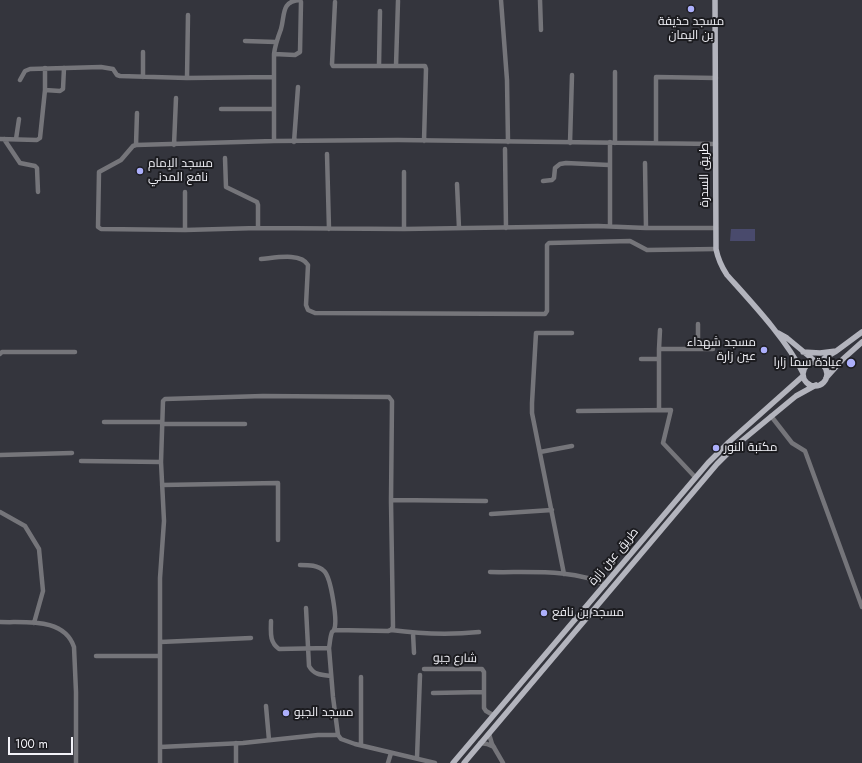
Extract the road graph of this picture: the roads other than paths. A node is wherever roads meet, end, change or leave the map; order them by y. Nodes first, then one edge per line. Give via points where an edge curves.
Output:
1 (501, 0) edge
2 (540, 0) edge
3 (715, 0) edge
4 (398, 1) dead end
5 (335, 2) dead end
6 (380, 10) dead end
7 (188, 15) dead end
8 (541, 30) dead end
9 (245, 41) dead end
10 (276, 42) junction
11 (143, 52) dead end
12 (274, 54) junction
13 (379, 66) junction
14 (396, 66) junction
15 (45, 68) junction
16 (64, 68) junction
17 (615, 72) dead end
18 (572, 75) dead end
19 (143, 77) junction
20 (274, 77) junction
21 (188, 78) junction
22 (716, 78) junction
23 (20, 80) dead end
24 (298, 86) dead end
25 (45, 90) junction
26 (176, 98) dead end
27 (221, 109) dead end
28 (274, 109) junction
29 (137, 113) dead end
30 (19, 119) dead end
31 (2, 139) edge
32 (16, 139) junction
33 (274, 141) junction
34 (424, 141) junction
35 (294, 142) junction
36 (508, 142) junction
37 (612, 142) junction
38 (570, 143) junction
39 (656, 143) junction
40 (716, 144) junction
41 (136, 145) junction
42 (174, 145) junction
43 (504, 150) dead end
44 (327, 154) dead end
45 (225, 158) dead end
46 (645, 163) dead end
47 (609, 165) junction
48 (404, 172) dead end
49 (542, 181) dead end
50 (457, 184) dead end
51 (38, 192) dead end
52 (185, 192) dead end
53 (610, 226) junction
54 (258, 228) junction
55 (329, 228) junction
56 (459, 228) junction
57 (506, 228) junction
58 (646, 228) junction
59 (716, 228) junction
60 (404, 229) junction
61 (186, 230) junction
62 (716, 249) junction
63 (261, 259) dead end
64 (698, 324) dead end
65 (660, 330) dead end
66 (774, 331) junction
67 (862, 332) edge
68 (572, 334) dead end
69 (862, 342) edge
70 (659, 349) junction
71 (698, 349) junction
72 (713, 349) dead end
73 (838, 350) junction
74 (75, 352) dead end
75 (803, 352) junction
76 (0, 354) edge
77 (829, 356) junction
78 (641, 359) dead end
79 (659, 359) junction
80 (817, 362) junction
81 (839, 363) junction
82 (803, 375) junction
83 (826, 378) junction
84 (794, 385) junction
85 (816, 385) junction
86 (801, 392) junction
87 (659, 409) junction
88 (578, 411) dead end
89 (770, 416) junction
90 (104, 422) dead end
91 (162, 423) junction
92 (245, 424) dead end
93 (572, 446) dead end
94 (540, 452) junction
95 (72, 453) dead end
96 (0, 455) edge
97 (81, 461) dead end
98 (161, 462) junction
99 (695, 477) junction
100 (162, 485) junction
101 (391, 500) junction
102 (486, 501) dead end
103 (552, 510) junction
104 (0, 512) edge
105 (491, 514) dead end
106 (278, 540) dead end
107 (300, 565) dead end
108 (490, 572) dead end
109 (564, 574) junction
110 (604, 585) junction
111 (862, 607) edge
112 (306, 608) dead end
113 (0, 622) edge
114 (271, 622) dead end
115 (34, 623) junction
116 (335, 630) junction
117 (391, 630) junction
118 (479, 632) dead end
119 (413, 633) junction
120 (251, 638) dead end
121 (160, 642) junction
122 (329, 648) junction
123 (307, 649) junction
124 (414, 653) dead end
125 (96, 656) dead end
126 (160, 656) junction
127 (424, 669) dead end
128 (420, 675) dead end
129 (331, 676) junction
130 (361, 677) dead end
131 (484, 692) junction
132 (433, 693) dead end
133 (266, 706) dead end
134 (493, 715) junction
135 (488, 734) junction
136 (338, 735) junction
137 (269, 740) junction
138 (236, 743) junction
139 (480, 743) junction
140 (361, 746) junction
141 (160, 747) junction
142 (494, 747) junction
143 (391, 753) junction
144 (417, 758) junction
145 (76, 763) edge
146 (160, 763) edge
147 (236, 763) edge
148 (388, 763) edge
149 (435, 763) edge
150 (453, 763) edge
151 (464, 763) edge
152 (503, 763) edge

1 - 36 street via 507,80
2 - 8 street
3 - 22 main road, طريق السدرة
4 - 14 street
5 - 13 street via 333,66
6 - 13 street
7 - 21 street
9 - 10 street
10 - 12 street
10 - 12 street via 287,6 294,0 301,1 300,52 295,55
11 - 19 street
12 - 20 street
13 - 14 street
14 - 34 street via 425,66
15 - 16 street
15 - 23 street via 27,70
15 - 25 street
16 - 19 street via 111,68 118,76
16 - 25 street via 63,89
17 - 37 street
18 - 38 street
19 - 21 street
20 - 21 street
20 - 28 street
22 - 39 street via 656,77
22 - 40 main road, طريق السدرة
24 - 35 street
25 - 32 street via 40,138
26 - 42 street
27 - 28 street
28 - 33 street
29 - 41 street
30 - 32 street
31 - 32 street
31 - 51 street via 20,163 37,168
33 - 35 street
33 - 42 street
34 - 35 street
34 - 36 street
36 - 38 street
37 - 38 street
37 - 39 street
37 - 47 street
39 - 40 street
40 - 59 main road, طريق السدرة
41 - 42 street
41 - 61 street via 121,160 99,172 99,228
43 - 57 street
44 - 55 street
45 - 54 street via 226,187 257,202
46 - 58 street
47 - 49 street via 560,164 555,168 552,180
47 - 53 street
48 - 60 street
50 - 56 street
52 - 61 street
53 - 57 street
53 - 58 street
54 - 55 street
54 - 61 street
55 - 60 street
56 - 57 street
56 - 60 street
58 - 59 street
59 - 62 main road, طريق السدرة
62 - 63 street via 647,250 630,241 549,243 545,314 315,314 308,310 306,305 306,261 297,257
62 - 66 main road, طريق السدرة via 719,262 727,275
64 - 71 street
65 - 70 street
66 - 75 main road
66 - 82 main road, طريق السدرة via 794,357
67 - 73 main road
68 - 94 street via 536,334 532,413
69 - 81 main road
70 - 71 street
70 - 79 street
71 - 72 street
73 - 75 main road
73 - 77 main road
74 - 76 street
75 - 80 main road
77 - 80 main road
77 - 81 main road via 833,362
78 - 79 street
79 - 87 street
80 - 82 main road via 806,366
80 - 83 main road via 826,368
81 - 83 main road
82 - 84 main road, طريق عين زارة
82 - 85 main road via 808,383
83 - 85 main road via 821,384
84 - 86 main road via 800,388
84 - 99 main road, طريق عين زارة via 729,442
85 - 86 main road, طريق عين زارة
86 - 89 main road, طريق عين زارة
87 - 88 street
87 - 99 street via 672,410 663,443
89 - 111 street via 792,443 805,451
89 - 135 main road, طريق عين زارة via 709,472
90 - 91 street
91 - 92 street
91 - 98 street
91 - 101 street via 165,398 389,397 392,401
93 - 94 street
94 - 103 street
95 - 96 street
97 - 98 street
98 - 100 street
99 - 110 main road, طريق عين زارة
100 - 106 street via 278,483
100 - 121 street via 164,521 160,578
101 - 102 street
101 - 117 street
103 - 105 street
103 - 109 street
104 - 115 street via 25,526 39,549 43,591
107 - 116 street via 317,567 328,576
108 - 109 street
109 - 110 street via 588,578
110 - 134 main road, طريق عين زارة
112 - 123 street
113 - 115 street
114 - 123 street via 271,639 274,646 278,649
115 - 145 street via 59,627 69,635 74,647
116 - 117 street
116 - 122 street
117 - 119 street
118 - 119 street
119 - 124 street
120 - 121 street
121 - 126 street
122 - 123 street
122 - 129 street
123 - 129 street via 309,666 313,672
125 - 126 street
126 - 141 street
127 - 131 street, شارع جبو via 482,669
128 - 144 street
129 - 136 street
130 - 140 street
131 - 132 street
131 - 134 street, شارع جبو via 484,708
133 - 137 street
134 - 150 main road, طريق عين زارة
135 - 139 main road, طريق عين زارة
135 - 142 street
136 - 137 street
136 - 140 street via 341,739
137 - 138 street
138 - 141 street
138 - 147 street
139 - 142 street
139 - 151 main road, طريق عين زارة
140 - 143 street
141 - 146 street
142 - 152 street
143 - 144 street
143 - 148 street
144 - 149 street

